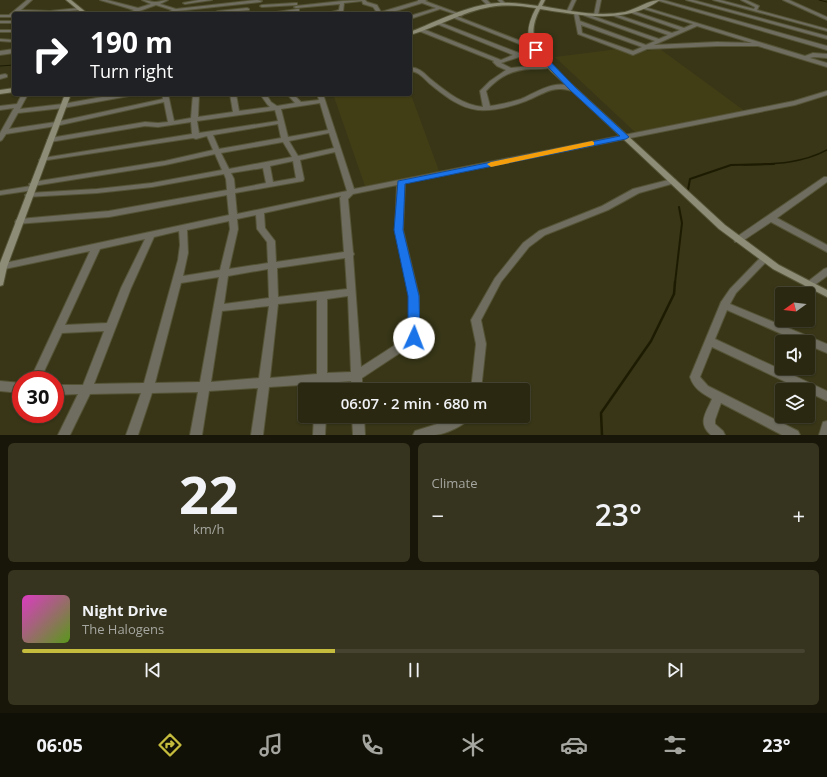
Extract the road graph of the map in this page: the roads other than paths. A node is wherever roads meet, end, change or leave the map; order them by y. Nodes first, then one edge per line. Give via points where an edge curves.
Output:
1 (30, 0) edge
2 (68, 0) edge
3 (102, 0) edge
4 (116, 0) edge
5 (144, 0) edge
6 (166, 0) edge
7 (210, 0) edge
8 (217, 0) edge
9 (260, 0) edge
10 (300, 0) edge
11 (484, 0) edge
12 (543, 0) edge
13 (574, 0) edge
14 (598, 0) edge
15 (658, 0) edge
16 (688, 0) edge
17 (716, 0) edge
18 (743, 0) edge
19 (785, 0) edge
20 (422, 1) edge
21 (110, 2) junction
22 (342, 2) junction
23 (502, 2) edge
24 (725, 2) junction
25 (157, 3) junction
26 (185, 3) dead end
27 (322, 3) junction
28 (490, 5) junction
29 (262, 6) junction
30 (296, 6) edge
31 (540, 7) junction
32 (643, 7) junction
33 (440, 8) junction
34 (716, 8) junction
35 (79, 9) junction
36 (247, 9) dead end
37 (113, 10) dead end
38 (139, 10) junction
39 (176, 10) junction
40 (754, 10) junction
41 (218, 11) edge
42 (17, 12) edge
43 (56, 12) edge
44 (83, 12) edge
45 (133, 12) edge
46 (172, 12) edge
47 (264, 12) edge
48 (272, 12) edge
49 (325, 12) edge
50 (336, 12) edge
51 (380, 12) edge
52 (387, 12) edge
53 (568, 12) junction
54 (631, 12) junction
55 (576, 13) junction
56 (705, 13) junction
57 (763, 13) junction
58 (582, 14) junction
59 (12, 15) edge
60 (596, 15) junction
61 (613, 15) junction
62 (0, 16) edge
63 (458, 16) junction
64 (412, 17) edge
65 (825, 17) edge
66 (754, 18) junction
67 (0, 22) edge
68 (12, 22) edge
69 (578, 22) junction
70 (439, 24) junction
71 (697, 24) junction
72 (744, 24) junction
73 (421, 30) junction
74 (685, 30) junction
75 (827, 30) edge
76 (0, 31) edge
77 (12, 31) edge
78 (412, 33) edge
79 (672, 35) junction
80 (815, 35) junction
81 (530, 37) junction
82 (826, 37) edge
83 (0, 40) edge
84 (7, 41) junction
85 (12, 41) edge
86 (660, 41) junction
87 (520, 42) junction
88 (806, 42) junction
89 (758, 44) junction
90 (0, 45) edge
91 (647, 47) junction
92 (534, 48) junction
93 (827, 48) edge
94 (502, 49) junction
95 (12, 51) edge
96 (0, 53) edge
97 (539, 54) junction
98 (518, 55) junction
99 (827, 56) edge
100 (805, 58) junction
101 (496, 61) junction
102 (827, 65) edge
103 (550, 66) junction
104 (412, 70) edge
105 (511, 70) junction
106 (572, 89) junction
107 (12, 90) edge
108 (0, 92) edge
109 (827, 93) edge
110 (25, 96) edge
111 (67, 96) edge
112 (118, 96) edge
113 (196, 96) edge
114 (233, 96) edge
115 (264, 96) edge
116 (292, 96) edge
117 (165, 97) edge
118 (321, 98) edge
119 (300, 104) junction
120 (19, 105) junction
121 (63, 106) junction
122 (0, 108) edge
123 (276, 108) junction
124 (487, 108) junction
125 (15, 111) junction
126 (236, 114) junction
127 (194, 120) junction
128 (10, 121) junction
129 (0, 122) edge
130 (281, 122) junction
131 (171, 123) junction
132 (56, 124) junction
133 (332, 131) junction
134 (4, 132) junction
135 (209, 134) junction
136 (196, 136) junction
137 (626, 137) junction
138 (0, 139) edge
139 (285, 139) junction
140 (50, 140) junction
141 (338, 148) junction
142 (218, 151) junction
143 (296, 159) junction
144 (43, 160) junction
145 (266, 165) junction
146 (228, 171) junction
147 (827, 179) edge
148 (672, 181) junction
149 (401, 183) junction
150 (270, 185) junction
151 (31, 189) junction
152 (232, 192) junction
153 (351, 192) junction
154 (0, 193) edge
155 (260, 213) junction
156 (234, 218) junction
157 (771, 218) junction
158 (19, 222) junction
159 (183, 229) junction
160 (151, 235) junction
161 (738, 240) junction
162 (825, 245) edge
163 (96, 247) junction
164 (350, 254) junction
165 (764, 259) junction
166 (271, 266) junction
167 (1, 267) edge
168 (827, 271) edge
169 (224, 273) junction
170 (177, 280) junction
171 (0, 284) edge
172 (809, 285) junction
173 (352, 292) junction
174 (827, 294) edge
175 (322, 296) junction
176 (274, 302) junction
177 (724, 305) junction
178 (218, 308) junction
179 (111, 327) junction
180 (59, 329) junction
181 (710, 341) junction
182 (827, 349) edge
183 (39, 371) edge
184 (356, 376) junction
185 (263, 383) junction
186 (322, 383) edge
187 (330, 383) edge
188 (356, 383) edge
189 (477, 383) edge
190 (298, 384) edge
191 (0, 386) edge
192 (12, 387) edge
193 (205, 387) junction
194 (149, 388) junction
195 (64, 390) edge
196 (86, 390) junction
197 (719, 396) junction
198 (827, 396) edge
199 (320, 423) edge
200 (358, 423) edge
201 (454, 423) edge
202 (827, 426) edge
203 (64, 435) edge
204 (132, 435) edge
205 (196, 435) edge
206 (257, 435) edge
207 (319, 435) edge
208 (359, 435) edge
209 (419, 435) edge
210 (719, 435) edge
211 (794, 435) edge
212 (825, 435) edge

1 - 42 street
2 - 35 street
3 - 21 street
4 - 21 street
5 - 25 street
6 - 25 street
7 - 26 street
8 - 41 street
9 - 29 street
9 - 41 street
10 - 30 street
11 - 28 street
12 - 31 street
13 - 53 street
14 - 60 street
15 - 32 street
15 - 56 street
16 - 34 street
17 - 24 street
18 - 40 street via 757,7
19 - 65 street
20 - 33 street
20 - 52 street
21 - 37 street via 106,5
21 - 38 street
22 - 27 street
22 - 50 street via 341,11
22 - 51 street via 363,0 365,4 375,6
23 - 28 street
23 - 31 street
24 - 34 street
24 - 40 street
25 - 38 street
25 - 39 street
27 - 30 street
27 - 49 street
28 - 63 street
29 - 30 street
29 - 47 street
30 - 48 street
31 - 53 street
31 - 81 street via 531,27
32 - 54 street
32 - 71 street
33 - 63 street
33 - 64 street
34 - 56 street
34 - 66 street
35 - 43 street
35 - 44 street
36 - 41 street
38 - 45 street
39 - 41 street
39 - 46 street
40 - 57 street
53 - 55 street
54 - 61 street
54 - 74 street
55 - 58 street
55 - 69 street
56 - 72 street
57 - 66 street
57 - 75 street
58 - 60 street
58 - 86 street
59 - 62 street
60 - 61 street
61 - 79 street
63 - 70 street
63 - 87 street
66 - 72 street
66 - 80 street
67 - 68 street
69 - 91 street
69 - 91 street via 580,34 614,47 633,53
70 - 73 street
70 - 94 street
71 - 74 street
71 - 89 street
72 - 88 street
73 - 78 street
73 - 101 street
74 - 79 street
76 - 77 street
79 - 86 street
80 - 82 street
80 - 88 street
81 - 87 street
81 - 92 street
83 - 84 street
84 - 85 street
84 - 90 street
86 - 91 street
87 - 92 street
87 - 94 street
88 - 93 street
89 - 91 street
89 - 100 street
92 - 97 street
94 - 98 street
95 - 96 street
97 - 98 street
97 - 103 street
98 - 101 street via 504,62
99 - 100 street via 813,55
100 - 102 street
101 - 105 street
103 - 105 street
103 - 106 street
104 - 124 street via 424,73 431,82 460,103 468,107
105 - 124 street via 486,86 483,91
106 - 124 street via 565,86 549,87 511,104
106 - 137 street
107 - 108 street
109 - 137 street via 795,103
110 - 120 street
111 - 121 street
112 - 121 street
113 - 127 street
114 - 126 street
115 - 123 street
116 - 119 street
117 - 131 street
117 - 132 street
118 - 119 street
118 - 133 street
119 - 123 street
120 - 122 street
120 - 125 street
121 - 125 street
121 - 132 street
123 - 126 street
123 - 130 street
125 - 128 street
126 - 127 street
127 - 131 street
127 - 136 street
128 - 129 street
128 - 134 street
130 - 135 street
130 - 139 street
131 - 140 street via 145,124
132 - 134 street
132 - 140 street
133 - 139 street
133 - 141 street
134 - 138 street
135 - 136 street
135 - 142 street
136 - 144 street
137 - 148 street
137 - 149 street
139 - 142 street
139 - 143 street
140 - 144 street
141 - 143 street
141 - 153 street
142 - 146 street
142 - 151 street
143 - 145 street
143 - 150 street via 300,179
144 - 151 street
145 - 146 street
145 - 150 street
146 - 151 street via 125,188
146 - 152 street
147 - 157 street
148 - 161 street
148 - 189 street via 629,194 606,208 542,233 526,246 498,280 476,320 475,327 481,339
149 - 153 street
149 - 184 street via 399,230 414,296 414,338
150 - 152 street
151 - 154 street
151 - 158 street
152 - 156 street
152 - 158 street via 110,214
153 - 155 street
153 - 164 street via 344,198
155 - 156 street
155 - 166 street via 262,229 271,241
156 - 159 street
156 - 169 street
157 - 161 street
157 - 162 street
158 - 167 street
159 - 160 street
159 - 170 street via 185,247
160 - 163 street
160 - 179 street
161 - 165 street
163 - 167 street
163 - 180 street
164 - 166 street
164 - 173 street
165 - 172 street
165 - 177 street via 732,291
166 - 169 street
166 - 176 street
167 - 171 street
168 - 172 street
169 - 170 street
169 - 178 street
170 - 194 street
172 - 174 street
173 - 175 street
173 - 184 street
175 - 176 street
175 - 186 street
176 - 178 street
176 - 185 street
177 - 181 street
177 - 182 street
178 - 193 street
179 - 180 street
179 - 196 street
180 - 183 street
181 - 197 street via 695,377 704,389
181 - 198 street
184 - 187 street
184 - 188 street
185 - 190 street
185 - 193 street
185 - 206 street
191 - 192 street
193 - 194 street
193 - 205 street
194 - 196 street
194 - 204 street
195 - 196 street
196 - 203 street
197 - 210 street via 708,426
197 - 211 street
199 - 207 street
200 - 208 street
201 - 209 street
202 - 212 street

